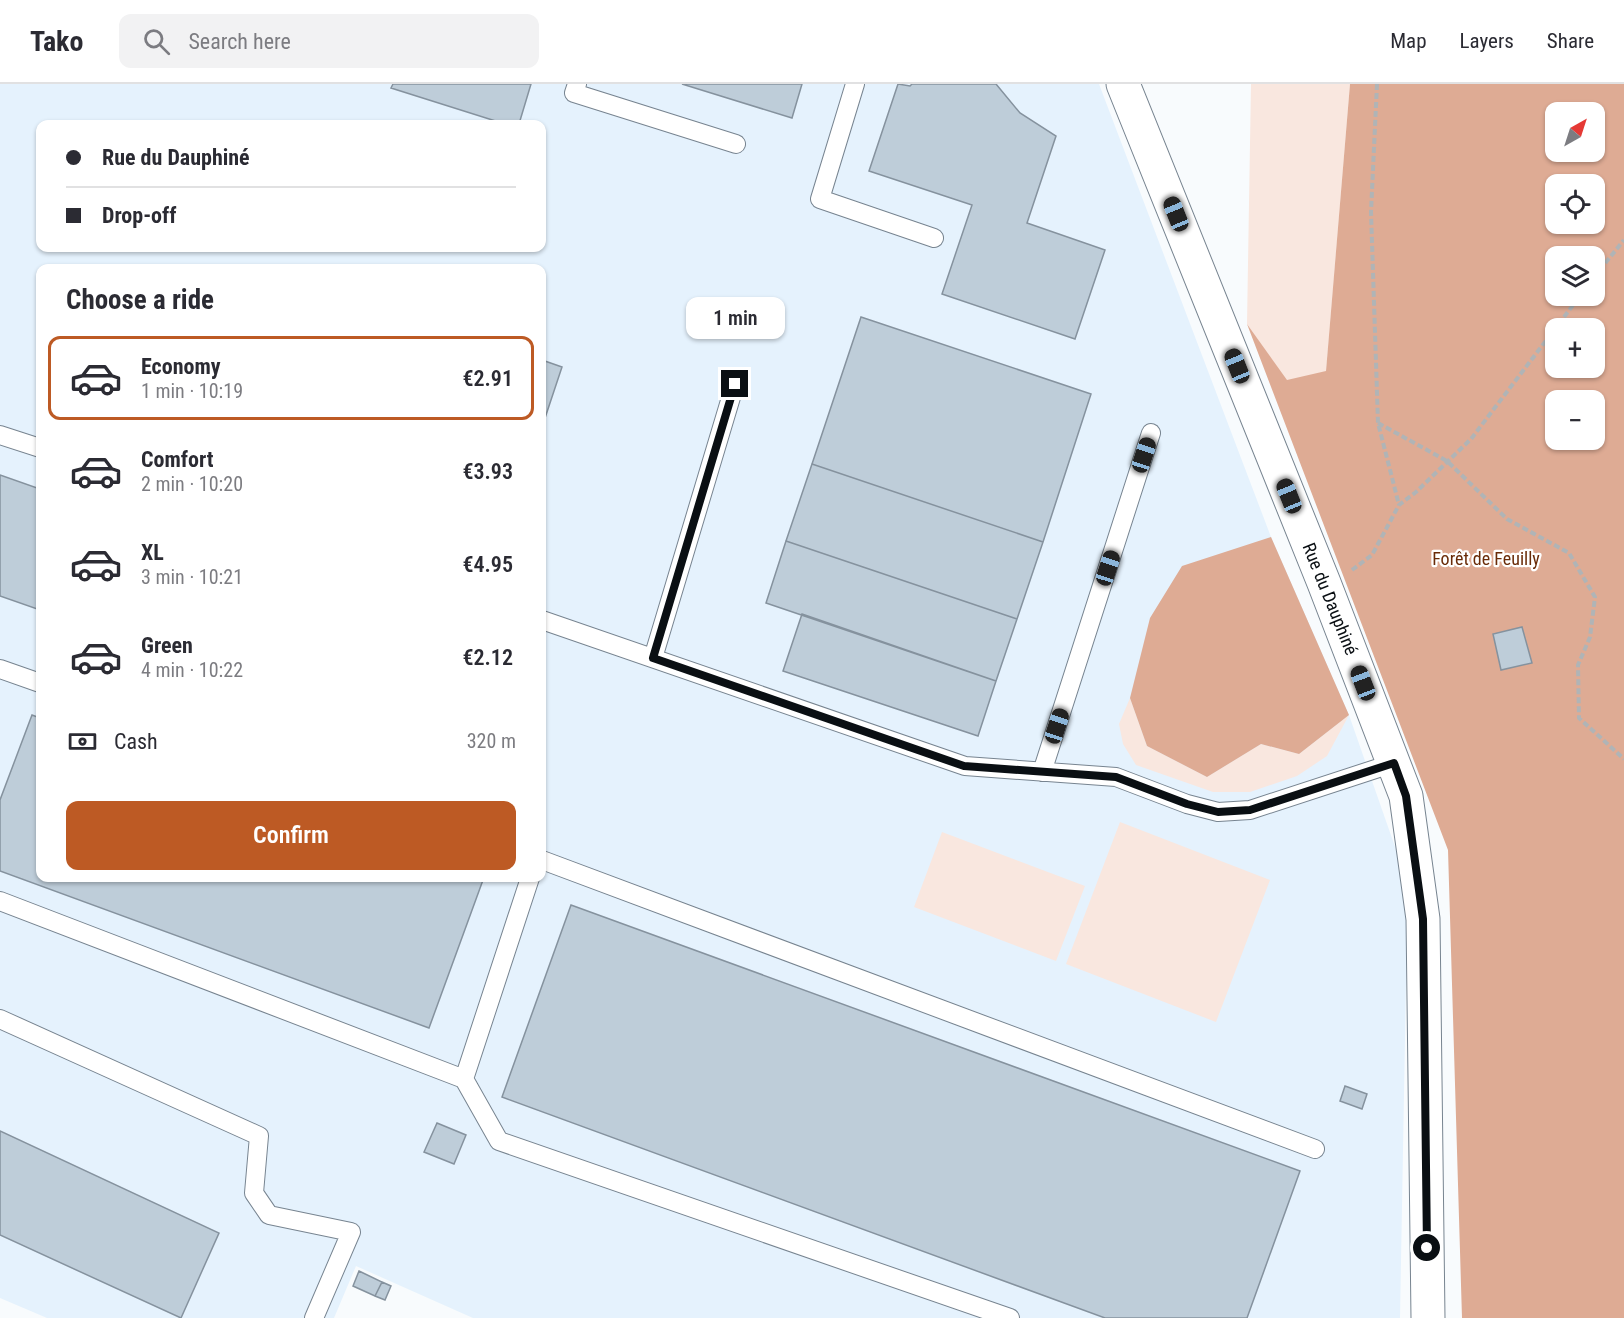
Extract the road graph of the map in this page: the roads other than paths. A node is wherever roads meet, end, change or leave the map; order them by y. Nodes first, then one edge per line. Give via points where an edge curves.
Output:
1 (577, 84) edge
2 (855, 84) edge
3 (1123, 84) edge
4 (736, 144) dead end
5 (934, 238) dead end
6 (735, 384) dead end
7 (1151, 433) dead end
8 (0, 435) edge
9 (36, 447) edge
10 (546, 621) edge
11 (653, 658) junction
12 (0, 669) edge
13 (36, 682) edge
14 (1394, 763) junction
15 (1042, 771) junction
16 (546, 861) edge
17 (529, 882) edge
18 (0, 901) edge
19 (0, 1019) edge
20 (464, 1079) junction
21 (1315, 1149) dead end
22 (314, 1318) edge
23 (1010, 1318) edge
24 (1428, 1318) edge

1 - 4 lane via 574,93
2 - 5 lane via 820,199
3 - 14 street, Rue du Dauphiné
6 - 11 lane
7 - 15 lane
8 - 9 lane
10 - 11 lane
11 - 15 lane via 964,766
12 - 13 lane
14 - 15 lane via 1250,810 1218,812 1116,777
14 - 24 street, Rue du Dauphiné via 1406,796 1423,919
16 - 21 lane
17 - 20 lane
18 - 20 lane
19 - 22 lane via 259,1136 254,1193 269,1215 351,1232
20 - 23 lane via 499,1141

